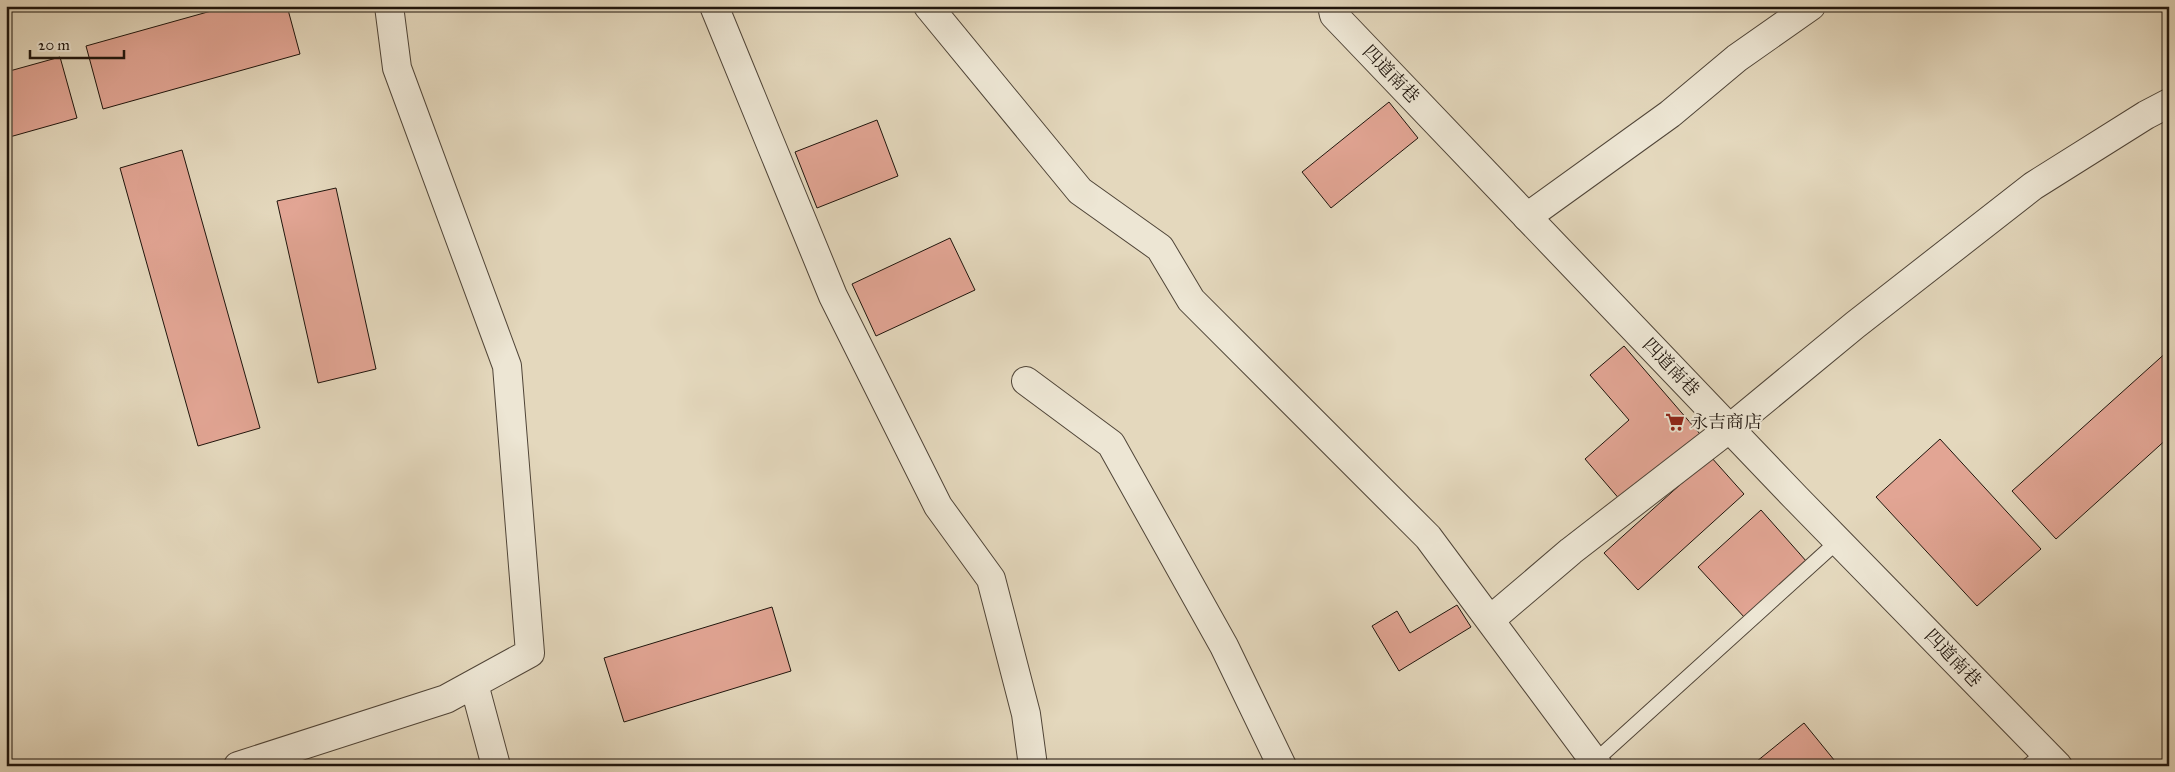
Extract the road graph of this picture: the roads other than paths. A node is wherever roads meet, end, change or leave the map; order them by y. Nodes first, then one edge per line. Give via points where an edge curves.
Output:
1 (389, 6) edge
2 (714, 6) edge
3 (928, 6) edge
4 (1332, 6) edge
5 (1811, 6) edge
6 (2169, 103) edge
7 (1527, 217) junction
8 (1026, 381) dead end
9 (1730, 428) junction
10 (1838, 541) junction
11 (1490, 620) junction
12 (474, 684) junction
13 (2044, 761) edge
14 (1596, 763) edge
15 (238, 766) edge
16 (496, 766) edge
17 (1033, 766) edge
18 (1282, 766) edge

1 - 12 street via 397,68 507,366 530,653
2 - 17 street via 832,296 938,506 991,579 1026,714
3 - 11 street via 1080,191 1160,248 1191,300 1428,537
4 - 7 street, 四道南巷 via 1334,15
5 - 7 street via 1737,58 1670,114
6 - 9 street via 2033,186
7 - 9 street, 四道南巷
8 - 18 street via 1111,444 1224,646
9 - 10 street, 四道南巷
9 - 11 street via 1571,550
10 - 13 street, 四道南巷
10 - 14 lane
11 - 14 street
12 - 15 street via 446,699
12 - 16 street

